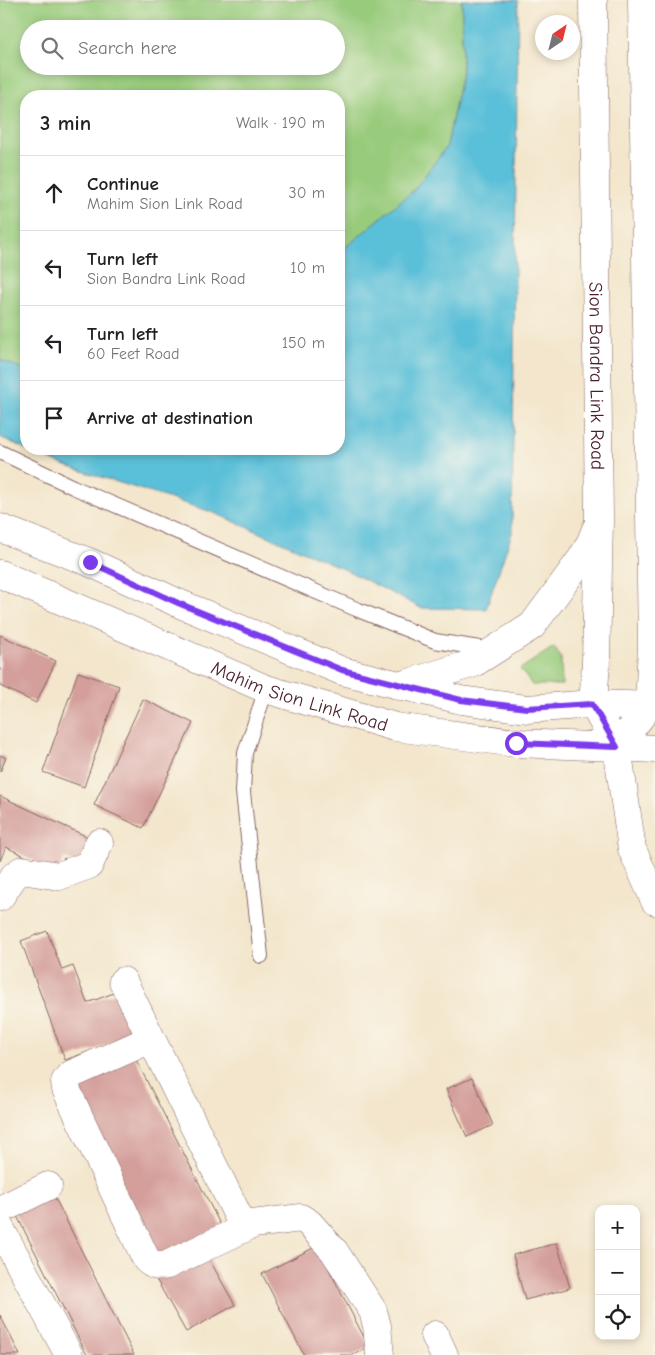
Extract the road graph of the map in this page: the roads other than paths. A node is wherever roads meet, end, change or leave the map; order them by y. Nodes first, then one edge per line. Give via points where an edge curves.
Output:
1 (593, 0) edge
2 (642, 0) edge
3 (0, 452) edge
4 (599, 519) junction
5 (652, 521) edge
6 (0, 528) edge
7 (0, 574) edge
8 (494, 650) junction
9 (399, 686) junction
10 (266, 689) junction
11 (592, 704) junction
12 (652, 706) edge
13 (617, 747) junction
14 (655, 749) edge
15 (99, 843) dead end
16 (0, 897) edge
17 (655, 901) edge
18 (261, 956) dead end
19 (123, 981) dead end
20 (151, 1039) junction
21 (48, 1186) dead end
22 (0, 1210) edge
23 (0, 1228) edge
24 (244, 1228) junction
25 (69, 1355) edge
26 (380, 1355) edge

1 - 4 main road, Sion Bandra Link Road
2 - 5 main road
3 - 8 lane via 73,487 435,641
4 - 8 main road via 582,558 532,626
4 - 11 main road, Sion Bandra Link Road
5 - 12 main road
6 - 9 main road via 90,562 178,603 342,670
7 - 10 main road, Mahim Sion Link Road
8 - 9 main road via 474,663
9 - 11 main road via 461,700 527,708
10 - 13 main road, Mahim Sion Link Road via 396,727 516,743
10 - 18 lane via 245,753 243,792
11 - 12 main road
11 - 13 main road
12 - 13 main road
13 - 14 main road
13 - 17 main road via 632,849
15 - 16 main road via 89,865 78,871 59,876 22,870
19 - 20 main road
20 - 24 main road
20 - 24 main road via 70,1075 65,1082 146,1259 152,1265 167,1265
21 - 22 main road
23 - 25 main road
24 - 26 main road via 292,1218 310,1223 334,1251 373,1311

